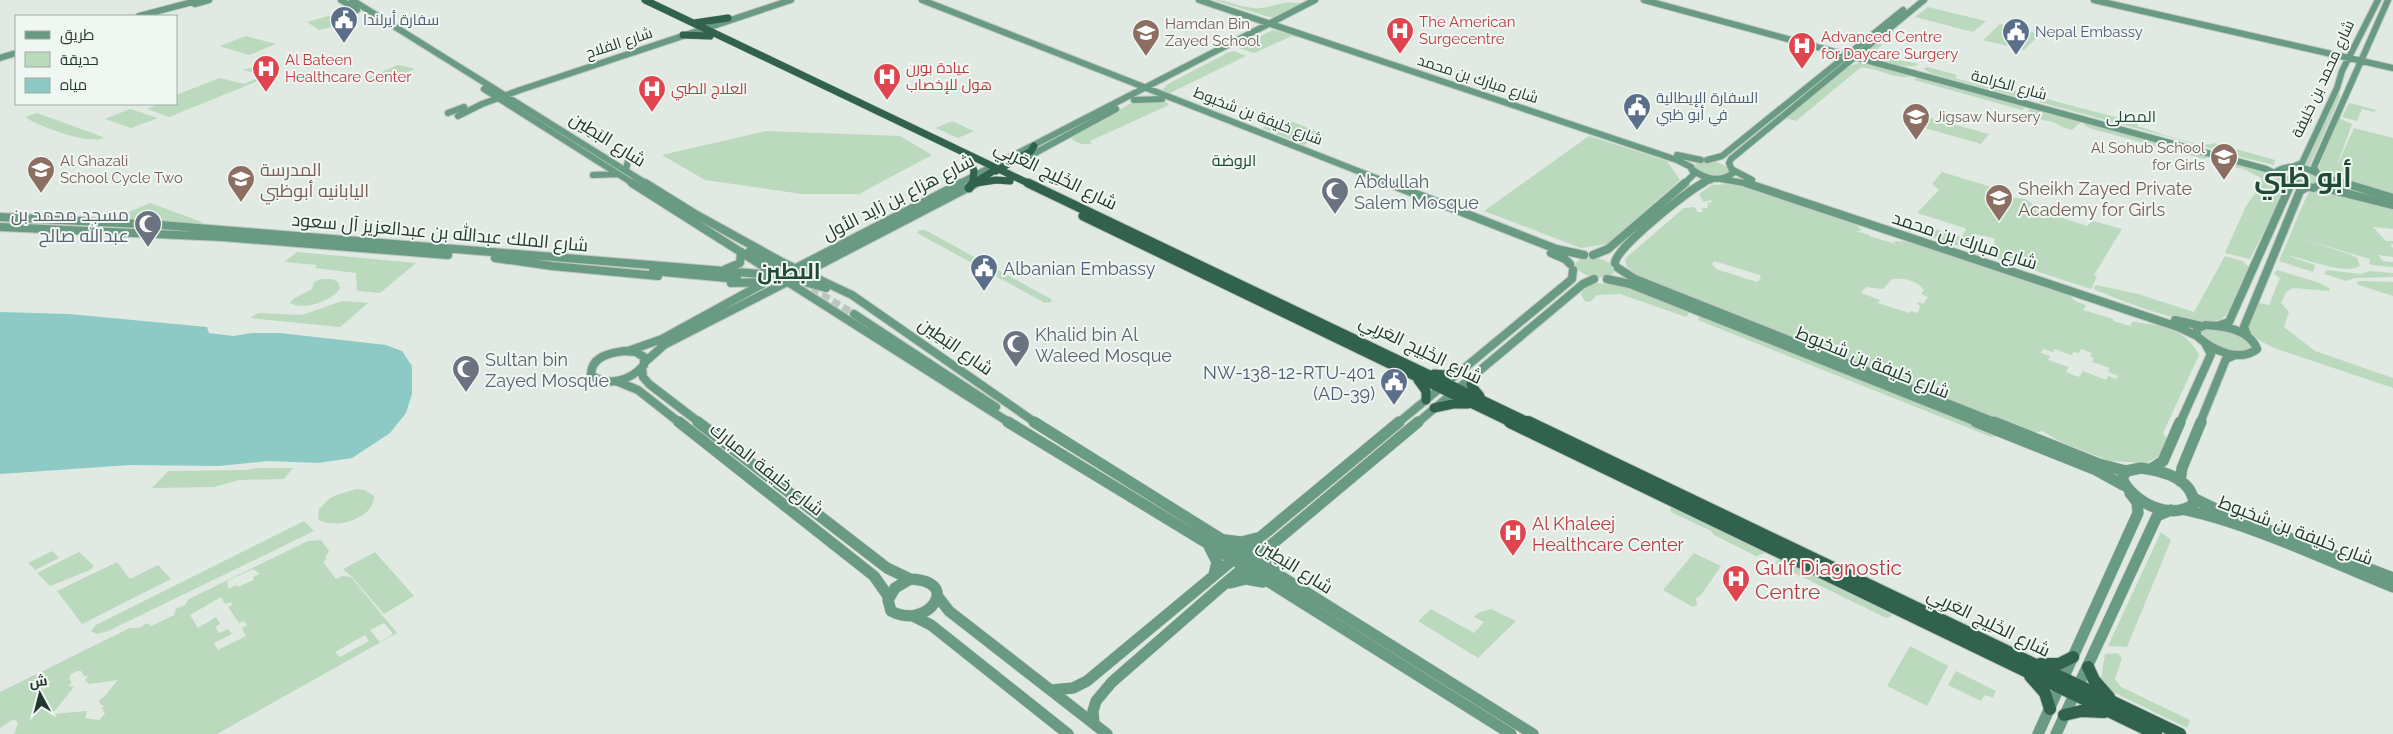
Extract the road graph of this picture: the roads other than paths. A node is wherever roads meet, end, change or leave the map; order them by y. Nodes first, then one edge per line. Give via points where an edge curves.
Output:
1 (200, 0) edge
2 (209, 0) edge
3 (341, 0) edge
4 (352, 0) edge
5 (635, 0) edge
6 (645, 0) edge
7 (782, 0) edge
8 (791, 0) edge
9 (913, 0) edge
10 (922, 0) edge
11 (1199, 0) edge
12 (1210, 0) edge
13 (1315, 0) edge
14 (1324, 0) edge
15 (1644, 0) edge
16 (1656, 0) edge
17 (1915, 0) edge
18 (1924, 0) edge
19 (2094, 0) edge
20 (2107, 0) edge
21 (2378, 0) edge
22 (2388, 0) edge
23 (143, 15) edge
24 (153, 15) edge
25 (1287, 17) junction
26 (728, 18) joint
27 (1259, 19) junction
28 (681, 23) junction
29 (1274, 23) junction
30 (718, 24) junction
31 (698, 27) junction
32 (1262, 29) junction
33 (1291, 29) junction
34 (2362, 33) junction
35 (680, 35) junction
36 (713, 35) junction
37 (2356, 44) junction
38 (2293, 45) junction
39 (1857, 46) junction
40 (2311, 46) junction
41 (1830, 47) junction
42 (1863, 49) junction
43 (2318, 50) junction
44 (15, 51) edge
45 (2367, 51) junction
46 (0, 56) edge
47 (1848, 57) junction
48 (2356, 58) junction
49 (1876, 61) junction
50 (2346, 65) junction
51 (2392, 66) edge
52 (1161, 82) junction
53 (1131, 84) junction
54 (520, 88) junction
55 (486, 90) junction
56 (1146, 90) junction
57 (498, 94) junction
58 (1132, 98) junction
59 (1165, 98) junction
60 (482, 102) junction
61 (515, 102) junction
62 (506, 103) junction
63 (448, 113) dead end
64 (458, 116) dead end
65 (1034, 146) junction
66 (944, 149) junction
67 (981, 159) junction
68 (628, 160) dead end
69 (1014, 160) junction
70 (1704, 160) junction
71 (971, 162) junction
72 (2289, 167) junction
73 (1692, 169) junction
74 (1732, 169) junction
75 (626, 170) junction
76 (995, 170) junction
77 (618, 174) junction
78 (2279, 174) junction
79 (593, 175) dead end
80 (2320, 175) junction
81 (1013, 179) junction
82 (1718, 179) junction
83 (975, 180) junction
84 (2286, 180) junction
85 (1036, 186) junction
86 (2308, 186) junction
87 (2321, 187) junction
88 (969, 188) junction
89 (2393, 198) edge
90 (2393, 205) edge
91 (0, 217) edge
92 (30, 219) junction
93 (0, 226) edge
94 (472, 242) dead end
95 (730, 246) junction
96 (834, 248) junction
97 (454, 249) junction
98 (475, 251) junction
99 (419, 252) junction
100 (741, 252) junction
101 (1584, 254) junction
102 (1593, 254) junction
103 (819, 260) junction
104 (782, 262) junction
105 (1616, 266) junction
106 (1571, 267) junction
107 (717, 270) junction
108 (761, 274) junction
109 (794, 274) junction
110 (778, 276) junction
111 (1594, 279) junction
112 (1607, 279) junction
113 (819, 280) junction
114 (736, 281) junction
115 (802, 290) junction
116 (766, 293) junction
117 (740, 302) junction
118 (872, 309) junction
119 (854, 314) tunnel mouth
120 (2201, 326) junction
121 (2217, 326) junction
122 (2197, 336) junction
123 (2248, 337) junction
124 (2206, 344) junction
125 (628, 350) junction
126 (2235, 355) junction
127 (1383, 361) junction
128 (644, 365) junction
129 (1462, 371) junction
130 (1426, 372) junction
131 (1415, 377) junction
132 (1472, 377) junction
133 (616, 381) junction
134 (1444, 386) junction
135 (1455, 391) junction
136 (1426, 400) junction
137 (1484, 400) junction
138 (1471, 404) junction
139 (1434, 408) junction
140 (1521, 418) junction
141 (1029, 434) junction
142 (2151, 470) junction
143 (2126, 471) junction
144 (2180, 481) junction
145 (2127, 489) junction
146 (2195, 499) junction
147 (2171, 510) junction
148 (2186, 510) junction
149 (1264, 536) junction
150 (1220, 539) junction
151 (1207, 544) junction
152 (1274, 544) junction
153 (1238, 557) junction
154 (1250, 564) junction
155 (1214, 576) junction
156 (2393, 578) edge
157 (910, 579) junction
158 (1274, 579) junction
159 (1222, 586) junction
160 (2393, 587) edge
161 (888, 596) junction
162 (939, 598) junction
163 (913, 616) junction
164 (2073, 657) junction
165 (2025, 665) junction
166 (2088, 667) junction
167 (2062, 683) junction
168 (2076, 689) junction
169 (1051, 690) junction
170 (2050, 709) junction
171 (2117, 710) junction
172 (2064, 715) junction
173 (1094, 724) junction
174 (1068, 734) edge
175 (1107, 734) edge
176 (1510, 734) edge
177 (1533, 734) edge
178 (2038, 734) edge
179 (2056, 734) edge
180 (2156, 734) edge
181 (2180, 734) edge

1 - 23 main road
2 - 24 main road
3 - 55 main road, شارع البَطِين
4 - 57 main road, شارع البَطِين
5 - 28 highway, شارع الخَلِيج العَربِي
6 - 31 highway, شارع الخَلِيج العَربِي
7 - 26 main road
8 - 30 main road, شارع الفلاح
9 - 53 main road, شارع خليفة بن شخبوط
10 - 53 main road, شارع خليفة بن شخبوط
11 - 27 main road, شارع مبارك بن محمد
12 - 27 main road, شارع مبارك بن محمد
13 - 25 main road, شارع هزاع بن زايد الأول
14 - 25 main road, شارع هزاع بن زايد الأول
15 - 47 main road
16 - 41 main road, شارع الكرامة
17 - 39 main road
18 - 42 main road
19 - 38 main road
20 - 40 main road
21 - 34 main road, شارع محمد بن خليفة
22 - 45 main road, شارع محمد بن خليفة via 2376,40
25 - 27 main road
25 - 29 main road, شارع هزاع بن زايد الأول
25 - 33 main road
26 - 31 highway
27 - 29 main road, شارع مبارك بن محمد
27 - 32 main road
28 - 31 highway, شارع الخَلِيج العَربِي
28 - 35 highway via 683,30
29 - 32 main road, شارع هزاع بن زايد الأول
29 - 33 main road, شارع مبارك بن محمد
30 - 31 main road, شارع الفلاح
30 - 36 highway
31 - 35 main road, شارع الفلاح
31 - 36 highway, شارع الخَلِيج العَربِي
32 - 33 main road
32 - 52 main road, شارع هزاع بن زايد الأول
33 - 70 main road, شارع مبارك بن محمد via 1647,145
33 - 73 main road, شارع مبارك بن محمد via 1668,157
34 - 37 main road, شارع محمد بن خليفة
34 - 48 main road via 2365,40
35 - 36 highway
35 - 54 main road, شارع الفلاح
36 - 66 highway, شارع الخَلِيج العَربِي
36 - 67 highway, شارع الخَلِيج العَربِي
37 - 40 main road via 2343,50
37 - 48 main road, شارع محمد بن خليفة
38 - 43 main road
38 - 48 main road
39 - 41 main road via 1845,49
39 - 47 main road
40 - 48 main road
41 - 47 main road, شارع الكرامة
42 - 47 main road
42 - 49 main road
43 - 48 main road
43 - 50 main road via 2340,58
44 - 46 main road
45 - 48 main road, شارع محمد بن خليفة
45 - 51 main road
47 - 49 main road, شارع الكرامة
47 - 49 main road via 1857,62
47 - 70 main road via 1722,156
47 - 74 main road via 1730,159
48 - 50 main road, شارع محمد بن خليفة
48 - 51 main road
48 - 51 main road
48 - 80 main road, شارع محمد بن خليفة via 2352,79 2314,167
49 - 72 main road, شارع الكرامة via 2226,154
49 - 78 main road, شارع الكرامة
50 - 72 main road, شارع محمد بن خليفة via 2302,163
52 - 53 main road
52 - 56 main road, شارع هزاع بن زايد الأول
52 - 59 main road
53 - 56 main road, شارع خليفة بن شخبوط
53 - 58 main road
54 - 57 main road, شارع الفلاح
54 - 57 main road
54 - 61 main road via 515,94
55 - 57 main road, شارع البَطِين
55 - 60 main road
56 - 58 main road, شارع هزاع بن زايد الأول
56 - 59 main road, شارع خليفة بن شخبوط
57 - 60 main road, شارع الفلاح
57 - 61 main road, شارع البَطِين
57 - 62 main road, شارع البَطِين
58 - 59 main road
58 - 65 main road, شارع هزاع بن زايد الأول
58 - 69 main road, شارع هزاع بن زايد الأول
59 - 101 main road, شارع خليفة بن شخبوط via 1556,249
59 - 106 main road, شارع خليفة بن شخبوط via 1557,255
60 - 62 main road
60 - 63 main road, شارع الفلاح
60 - 64 main road, شارع الفلاح
61 - 75 main road, شارع البَطِين
62 - 77 main road, شارع البَطِين
65 - 69 main road, شارع هزاع بن زايد الأول
65 - 76 highway via 1031,151
66 - 71 highway, شارع الخَلِيج العَربِي
66 - 76 highway
67 - 69 highway
67 - 76 highway, شارع الخَلِيج العَربِي
68 - 75 main road
69 - 76 main road, شارع هزاع بن زايد الأول
69 - 81 highway
70 - 73 main road via 1693,163
70 - 74 main road, شارع مبارك بن محمد via 1724,163
71 - 76 highway, شارع الخَلِيج العَربِي
71 - 83 highway
72 - 78 main road, شارع محمد بن خليفة via 2278,169
72 - 80 main road, شارع الكرامة
73 - 82 main road, شارع مبارك بن محمد via 1699,175
73 - 102 main road via 1692,177 1613,246
74 - 82 main road via 1731,176
74 - 120 main road, شارع مبارك بن محمد via 1760,183
75 - 104 main road, شارع البَطِين via 695,214
76 - 81 highway, شارع الخَلِيج العَربِي
76 - 83 main road, شارع هزاع بن زايد الأول
76 - 85 highway
76 - 88 highway via 973,182
77 - 79 main road
77 - 95 main road, شارع البَطِين
78 - 84 main road
80 - 87 main road, شارع محمد بن خليفة via 2328,183
80 - 89 main road
81 - 83 highway
81 - 85 highway, شارع الخَلِيج العَربِي
81 - 127 highway, شارع الخَلِيج العَربِي
82 - 105 main road via 1704,182 1676,202 1618,254
82 - 122 main road, شارع مبارك بن محمد via 1739,181
83 - 88 main road, شارع هزاع بن زايد الأول
83 - 96 main road, شارع هزاع بن زايد الأول
84 - 86 main road
84 - 121 main road via 2289,188 2229,322
85 - 130 highway, شارع الخَلِيج العَربِي
86 - 87 main road
86 - 123 main road via 2300,191 2244,327
87 - 90 main road
88 - 103 main road, شارع هزاع بن زايد الأول
91 - 92 main road, شارع الملك عبدالله بن عبدالعزيز آل سعود
92 - 93 main road
92 - 97 main road, شارع الملك عبدالله بن عبدالعزيز آل سعود via 169,225
93 - 99 main road, شارع الملك عبدالله بن عبدالعزيز آل سعود via 222,237
94 - 98 main road
95 - 100 main road, شارع البَطِين
95 - 109 main road via 743,248
96 - 103 main road, شارع هزاع بن زايد الأول
96 - 109 main road
97 - 98 main road, شارع الملك عبدالله بن عبدالعزيز آل سعود
97 - 99 main road
98 - 107 main road, شارع الملك عبدالله بن عبدالعزيز آل سعود
99 - 114 main road, شارع الملك عبدالله بن عبدالعزيز آل سعود
100 - 107 main road via 739,264
100 - 110 main road, شارع البَطِين
101 - 102 main road
101 - 106 main road via 1573,258
102 - 105 main road, شارع خليفة بن شخبوط
103 - 104 main road
103 - 109 main road, شارع هزاع بن زايد الأول
103 - 113 main road
104 - 109 main road, شارع البَطِين
105 - 112 main road via 1616,275
105 - 143 main road, شارع خليفة بن شخبوط via 1629,277 1986,420 2099,464
106 - 111 main road, شارع خليفة بن شخبوط via 1582,276
106 - 129 main road via 1572,279
107 - 108 main road, شارع الملك عبدالله بن عبدالعزيز آل سعود
108 - 110 main road, شارع الملك عبدالله بن عبدالعزيز آل سعود
108 - 114 main road, شارع الملك عبدالله بن عبدالعزيز آل سعود via 766,278 764,282
109 - 110 main road, شارع البَطِين
109 - 113 main road, شارع البَطِين
109 - 115 main road, شارع البَطِين
109 - 116 main road, شارع هزاع بن زايد الأول
109 - 118 main road
110 - 117 main road via 774,284
111 - 112 main road, شارع خليفة بن شخبوط
111 - 132 main road via 1583,284
112 - 145 main road, شارع خليفة بن شخبوط via 1630,284 2096,470
113 - 118 main road, شارع البَطِين via 852,295
114 - 117 main road via 745,289
115 - 116 main road
115 - 141 main road, شارع البَطِين via 862,333 883,341
116 - 117 main road, شارع هزاع بن زايد الأول
117 - 125 main road, شارع هزاع بن زايد الأول via 662,339
117 - 128 main road, شارع هزاع بن زايد الأول via 664,345
118 - 150 main road, شارع البَطِين via 1034,422
119 - 141 main road, شارع البَطِين via 951,376
120 - 121 main road, شارع مبارك بن محمد
120 - 122 main road via 2195,332
121 - 123 main road, شارع مبارك بن محمد
122 - 124 main road, شارع مبارك بن محمد
123 - 126 main road via 2256,346 2255,352
124 - 126 main road
124 - 142 main road via 2211,354 2177,434 2163,461
125 - 128 main road via 640,353
125 - 133 main road, شارع خليفة المبارك via 608,354 591,366 591,375 596,379
126 - 144 main road via 2226,359
127 - 131 highway, شارع الخَلِيج العَربِي
127 - 134 highway via 1394,362
128 - 133 main road, شارع هزاع بن زايد الأول via 632,376
128 - 157 main road, شارع خليفة المبارك via 643,377 649,384 887,568
129 - 130 highway via 1445,375
129 - 134 main road
130 - 134 highway, شارع الخَلِيج العَربِي
131 - 134 highway, شارع الخَلِيج العَربِي
131 - 136 highway via 1426,391
132 - 135 main road
132 - 137 highway via 1471,385
133 - 161 main road, شارع خليفة المبارك via 638,390 874,576
134 - 135 highway, شارع الخَلِيج العَربِي
134 - 136 main road
135 - 137 highway, شارع الخَلِيج العَربِي
135 - 138 highway, شارع الخَلِيج العَربِي
135 - 139 main road
135 - 140 highway via 1508,416
136 - 149 main road
137 - 140 highway, شارع الخَلِيج العَربِي
138 - 139 highway
138 - 165 highway, شارع الخَلِيج العَربِي
139 - 152 main road
140 - 165 highway, شارع الخَلِيج العَربِي
141 - 151 main road, شارع البَطِين
142 - 143 main road, شارع خليفة بن شخبوط
142 - 144 main road
143 - 145 main road via 2123,475
144 - 146 main road
145 - 147 main road, شارع خليفة بن شخبوط via 2149,504
145 - 164 main road via 2137,502 2138,513
146 - 148 main road
146 - 156 main road, شارع خليفة بن شخبوط via 2224,514
147 - 148 main road, شارع خليفة بن شخبوط
147 - 166 main road via 2157,516
148 - 160 main road, شارع خليفة بن شخبوط via 2248,529
149 - 150 main road via 1245,542
149 - 153 main road
150 - 153 main road, شارع البَطِين
151 - 153 main road, شارع البَطِين
151 - 155 main road via 1218,562
152 - 154 main road
152 - 158 main road via 1270,560
153 - 154 main road, شارع البَطِين
153 - 155 main road
154 - 158 main road, شارع البَطِين
154 - 159 main road
155 - 169 main road via 1082,684
157 - 161 main road via 894,587
157 - 162 main road via 932,582 938,589
158 - 159 main road via 1243,580
158 - 176 main road, شارع البَطِين
158 - 177 main road, شارع البَطِين
159 - 173 main road via 1100,694 1092,710
161 - 163 main road via 888,605 894,613
162 - 163 main road via 930,610
162 - 169 main road via 948,610
163 - 174 main road via 931,626
164 - 165 highway via 2054,665
164 - 167 main road
165 - 167 highway, شارع الخَلِيج العَربِي
165 - 170 highway via 2042,689
166 - 168 main road
166 - 171 highway via 2097,685
167 - 168 highway, شارع الخَلِيج العَربِي
167 - 170 main road
168 - 171 highway, شارع الخَلِيج العَربِي
168 - 172 main road
169 - 173 main road
170 - 178 main road
171 - 172 highway via 2087,710
171 - 180 highway, شارع الخَلِيج العَربِي
171 - 181 highway, شارع الخَلِيج العَربِي
172 - 179 main road
173 - 175 main road

